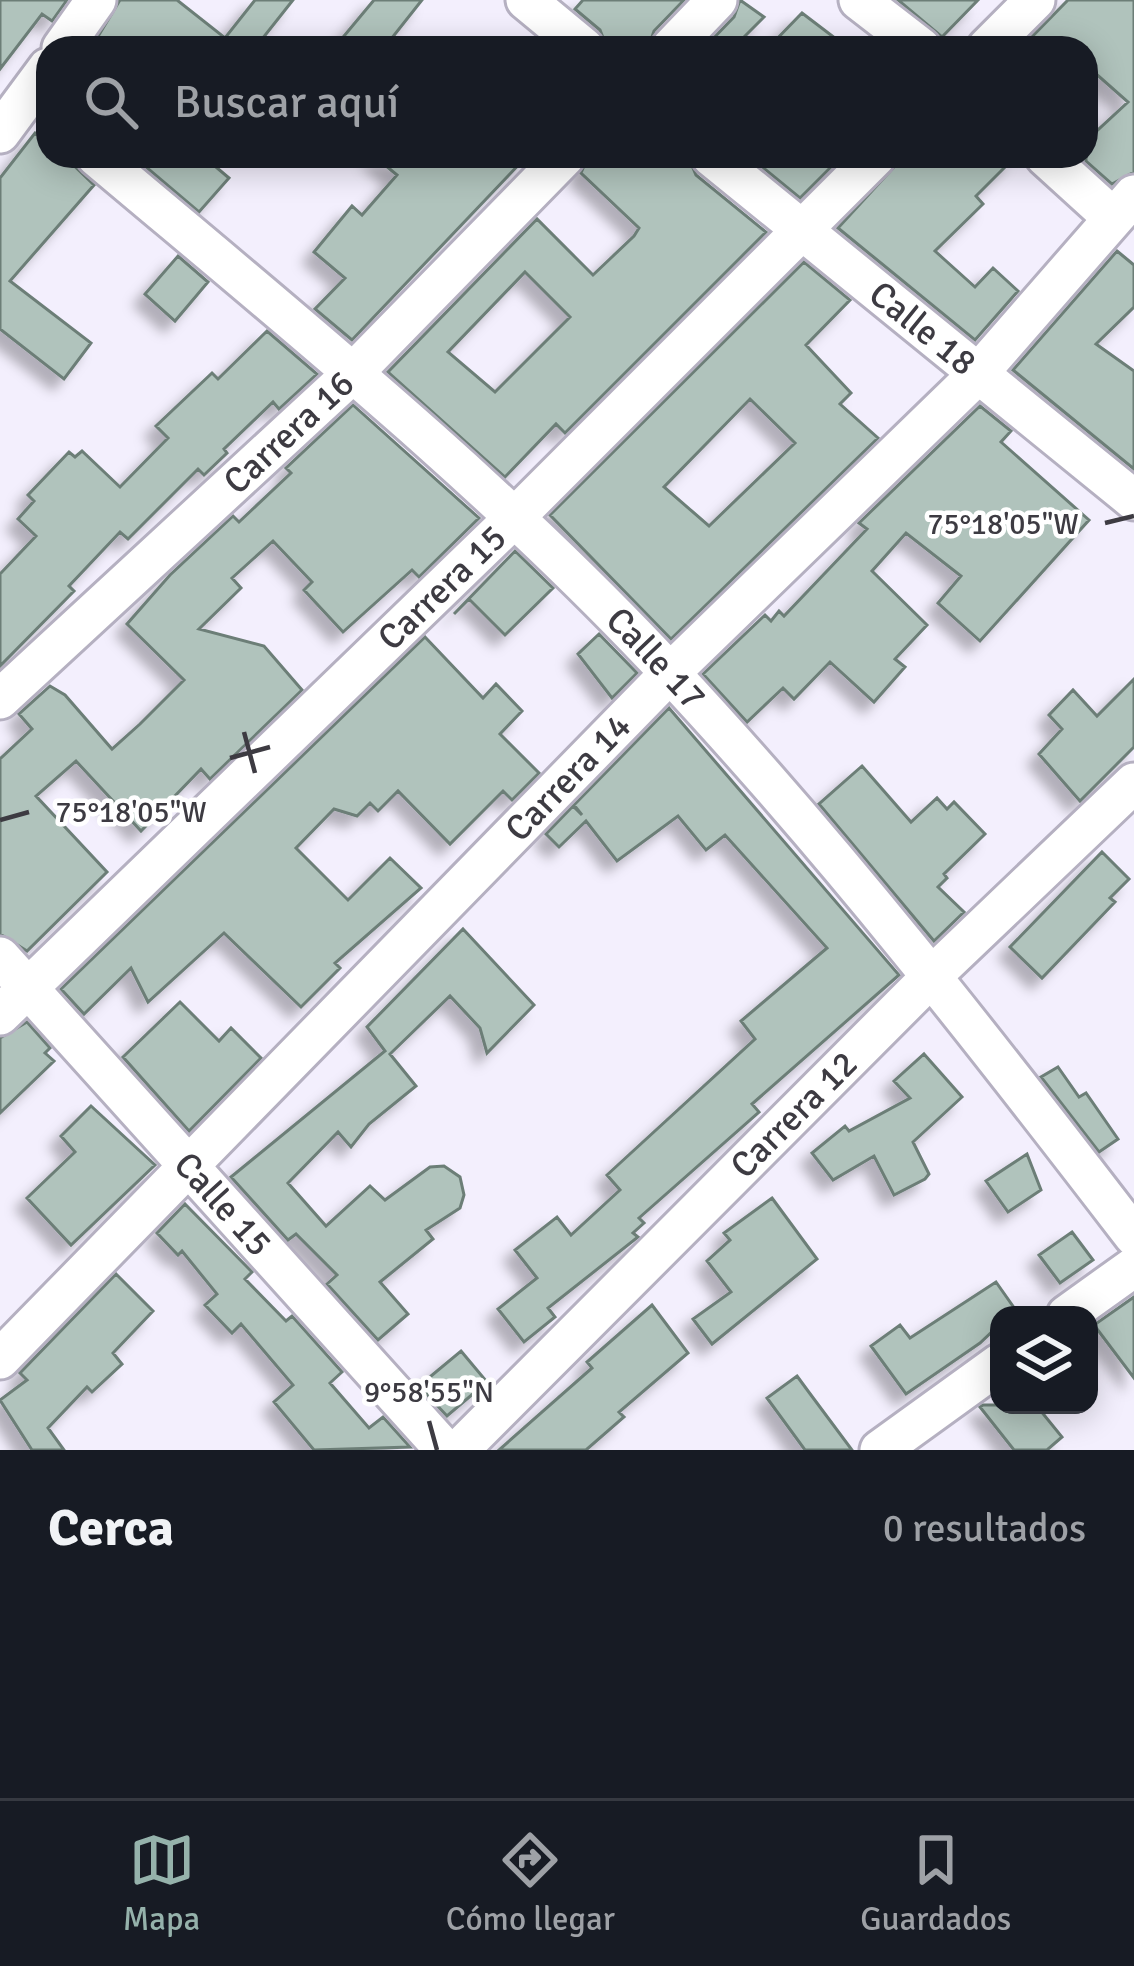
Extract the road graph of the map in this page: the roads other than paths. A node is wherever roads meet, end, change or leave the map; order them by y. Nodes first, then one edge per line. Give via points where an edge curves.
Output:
1 (96, 0) edge
2 (526, 0) edge
3 (718, 0) edge
4 (860, 0) edge
5 (1035, 0) edge
6 (70, 36) edge
7 (570, 36) edge
8 (682, 36) edge
9 (906, 36) edge
10 (999, 36) edge
11 (31, 90) edge
12 (0, 134) edge
13 (110, 168) edge
14 (553, 168) edge
15 (725, 168) edge
16 (864, 168) edge
17 (1066, 168) edge
18 (1127, 203) edge
19 (797, 232) junction
20 (353, 373) junction
21 (976, 376) junction
22 (1134, 500) edge
23 (514, 518) junction
24 (670, 673) junction
25 (0, 699) edge
26 (1134, 783) edge
27 (0, 957) edge
28 (934, 974) junction
29 (28, 986) junction
30 (0, 1015) edge
31 (190, 1165) junction
32 (1134, 1236) edge
33 (1134, 1267) edge
34 (1080, 1306) edge
35 (0, 1359) edge
36 (990, 1371) edge
37 (445, 1450) edge
38 (459, 1450) edge
39 (880, 1450) edge

1 - 6 street
2 - 7 street
3 - 8 street
4 - 9 street
5 - 10 street
11 - 12 street
13 - 20 street, Calle 17
14 - 20 street, Carrera 16
15 - 19 street, Calle 18
16 - 19 street, Carrera 15
17 - 18 street
18 - 21 street, Carrera 14
19 - 21 street, Calle 18
19 - 23 street, Carrera 15
20 - 23 street, Calle 17
20 - 25 street, Carrera 16
21 - 22 street, Calle 18
21 - 24 street, Carrera 14
23 - 24 street, Calle 17
23 - 29 street, Carrera 15
24 - 28 street, Calle 17
24 - 31 street, Carrera 14
26 - 28 street, Carrera 12
27 - 29 street, Calle 15
28 - 32 street, Calle 17
28 - 38 street, Carrera 12
29 - 30 street, Carrera 15
29 - 31 street, Calle 15
31 - 35 street, Carrera 14
31 - 37 street, Calle 15
33 - 34 street
36 - 39 street

